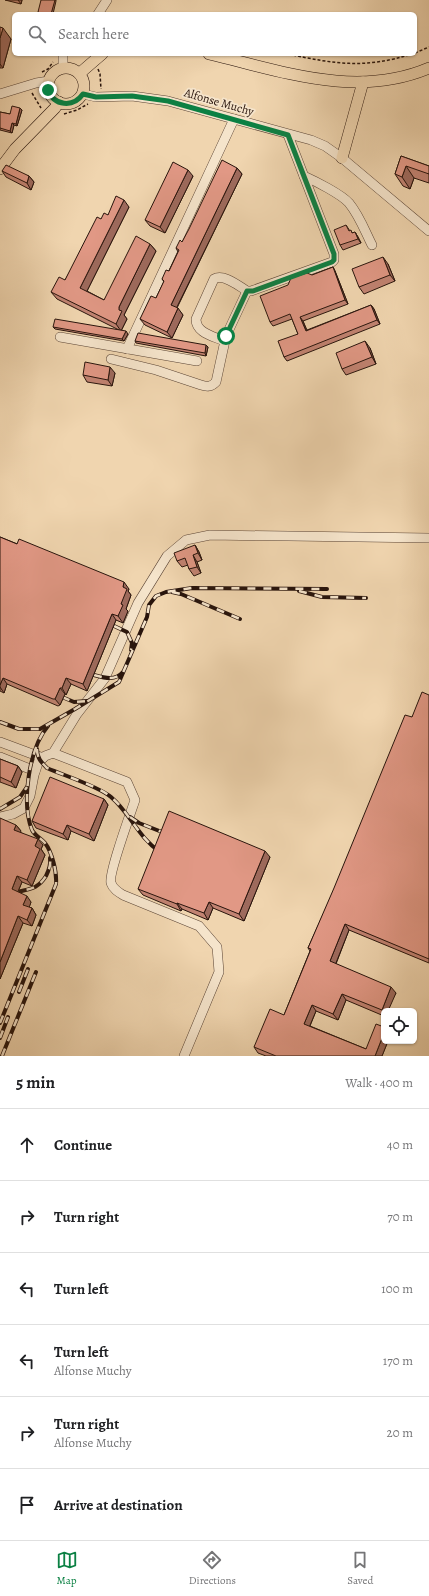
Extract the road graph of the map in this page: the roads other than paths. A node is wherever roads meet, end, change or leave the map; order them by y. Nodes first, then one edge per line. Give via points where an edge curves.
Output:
1 (107, 0) edge
2 (99, 12) edge
3 (63, 56) edge
4 (99, 56) edge
5 (218, 56) edge
6 (63, 67) junction
7 (429, 68) edge
8 (80, 73) junction
9 (48, 81) junction
10 (363, 82) junction
11 (0, 94) edge
12 (83, 94) junction
13 (59, 102) junction
14 (234, 120) junction
15 (288, 135) junction
16 (342, 158) junction
17 (0, 169) edge
18 (304, 176) junction
19 (429, 231) edge
20 (372, 244) dead end
21 (247, 291) junction
22 (60, 337) dead end
23 (224, 341) junction
24 (127, 349) junction
25 (111, 359) dead end
26 (197, 361) dead end
27 (429, 538) edge
28 (0, 742) edge
29 (53, 753) junction
30 (0, 757) edge
31 (42, 758) junction
32 (35, 771) junction
33 (0, 817) edge
34 (184, 1056) edge

1 - 2 street
3 - 6 street
4 - 8 main road
5 - 10 main road via 318,79
6 - 8 main road via 72,68
6 - 9 main road
7 - 10 main road via 395,78
8 - 12 main road via 85,86
9 - 11 street
9 - 13 main road via 50,94
10 - 16 main road
12 - 13 main road via 72,103
12 - 14 street, Alfonse Muchy via 102,97 132,96 168,101
13 - 17 main road
14 - 15 street, Alfonse Muchy
14 - 24 street
15 - 16 street, Alfonse Muchy via 311,140
15 - 18 street
16 - 19 street, Alfonse Muchy
18 - 20 street via 348,202
18 - 21 street via 334,254 334,260 253,291
21 - 23 street
21 - 23 street via 223,277 214,279 196,323 200,331
22 - 24 street
23 - 25 street via 216,382 208,387
24 - 26 street
27 - 29 street via 210,535 186,540 167,556 138,603 105,678 77,714
28 - 31 street
29 - 31 street
29 - 34 street via 127,782 135,800 110,881 113,889 199,926 217,947 219,972
30 - 32 street
31 - 32 street
32 - 33 street via 30,796 24,808

